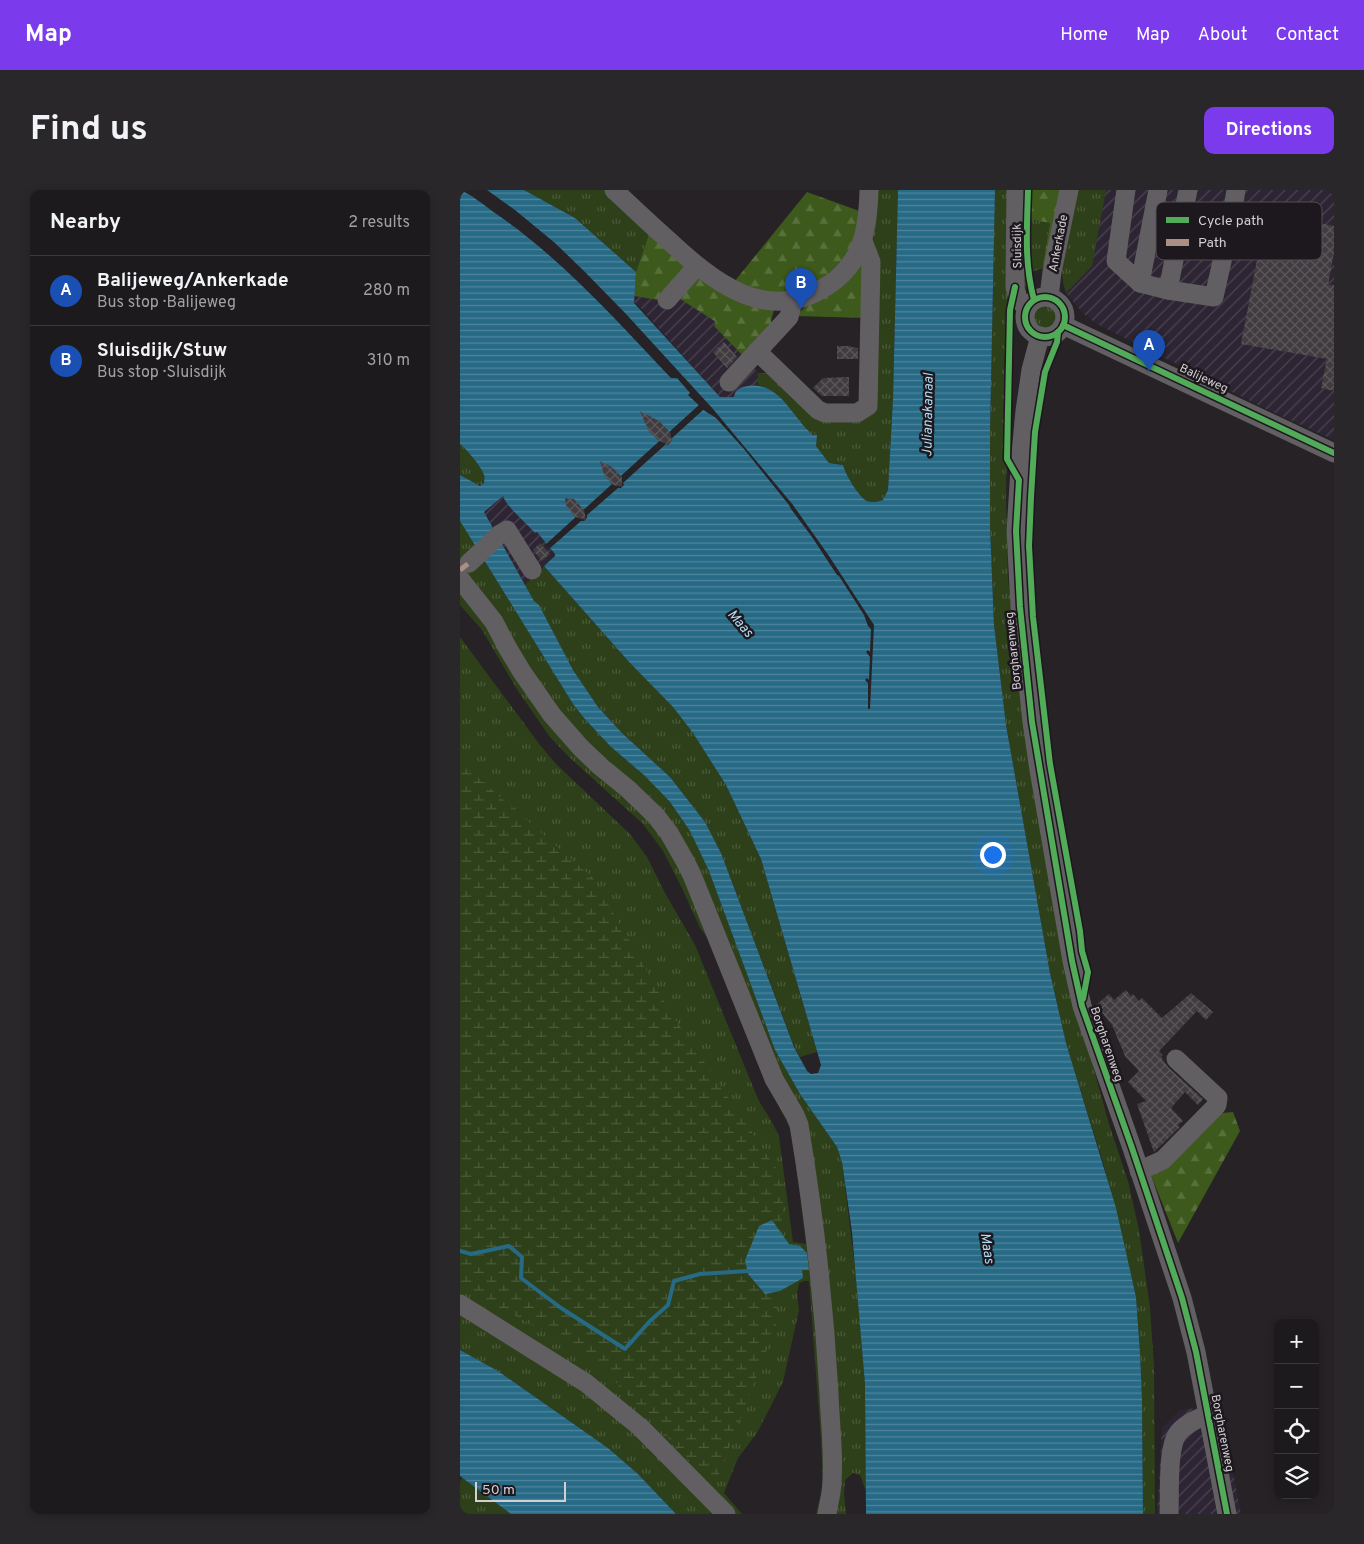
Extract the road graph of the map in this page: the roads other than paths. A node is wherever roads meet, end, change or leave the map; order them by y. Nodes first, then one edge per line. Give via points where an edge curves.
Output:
1 (614, 190) edge
2 (869, 190) edge
3 (1016, 190) edge
4 (1069, 190) edge
5 (1126, 190) edge
6 (1158, 190) edge
7 (863, 241) junction
8 (1174, 260) edge
9 (1222, 260) edge
10 (696, 266) junction
11 (1140, 283) junction
12 (1168, 290) junction
13 (1048, 297) junction
14 (668, 300) dead end
15 (793, 301) junction
16 (1027, 308) junction
17 (1063, 325) junction
18 (1040, 336) junction
19 (757, 352) junction
20 (729, 382) dead end
21 (1334, 452) edge
22 (532, 570) dead end
23 (464, 571) edge
24 (1176, 1060) dead end
25 (1139, 1171) junction
26 (460, 1304) edge
27 (1208, 1414) junction
28 (726, 1514) edge
29 (827, 1514) edge
30 (1170, 1514) edge
31 (1227, 1514) edge

1 - 10 street
2 - 7 street
3 - 16 street, Sluisdijk via 1015,287 1018,299
4 - 13 street, Ankerkade
5 - 11 street via 1116,261
6 - 11 street
7 - 15 street via 854,259 834,282
7 - 19 street via 871,262 868,406 856,412 825,413 818,410
8 - 12 street
9 - 12 street via 1214,297
10 - 14 street
10 - 15 street via 742,294 760,300
11 - 12 street
13 - 16 street via 1037,299
13 - 17 street via 1063,307
15 - 19 street via 789,317
16 - 18 street via 1027,324
17 - 18 street via 1055,334
17 - 21 street, Balijeweg
18 - 25 street, Borgharenweg via 1025,411 1016,532 1032,722 1082,1006
19 - 20 street
22 - 23 street via 507,530
23 - 29 street via 517,663 552,715 580,748 656,816 668,833 692,875 774,1079 799,1125 819,1261 828,1380 832,1474
24 - 25 street via 1218,1098 1217,1105 1163,1160
25 - 27 street, Borgharenweg via 1182,1298
26 - 28 street via 586,1382 640,1427
27 - 30 street via 1189,1423 1178,1433 1171,1454
27 - 31 street, Borgharenweg

